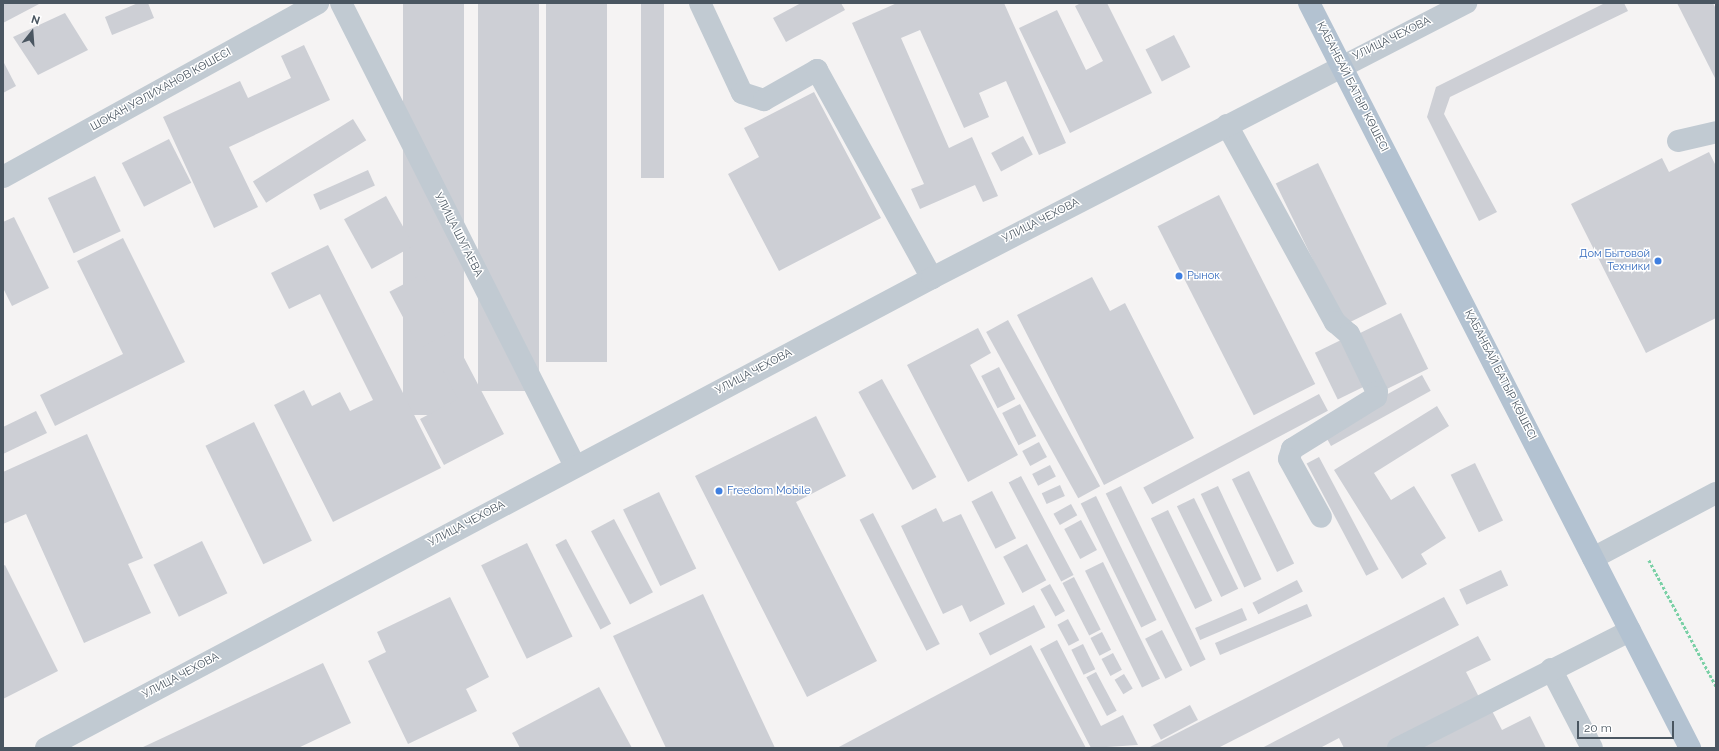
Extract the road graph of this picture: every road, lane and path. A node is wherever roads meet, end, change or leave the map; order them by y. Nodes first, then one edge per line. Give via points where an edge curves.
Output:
1 (318, 3) edge
2 (341, 3) edge
3 (700, 3) edge
4 (1309, 3) edge
5 (1466, 3) edge
6 (1341, 65) junction
7 (1227, 125) junction
8 (1716, 132) edge
9 (1678, 141) dead end
10 (3, 176) edge
11 (932, 278) junction
12 (575, 466) junction
13 (1716, 493) edge
14 (1321, 517) dead end
15 (1636, 535) junction
16 (1593, 558) junction
17 (1630, 631) junction
18 (1552, 669) junction
19 (1716, 686) edge
20 (46, 748) edge
21 (1398, 748) edge
22 (1592, 748) edge
23 (1690, 748) edge

1 - 10 street, ШОҚАН УӘЛИХАНОВ КӨШЕСІ
2 - 12 street, УЛИЦА ШУГАЕВА
3 - 11 street via 742,93 764,100 817,70
4 - 6 main road, ҚАБАНБАЙ БАТЫР КӨШЕСІ
5 - 6 street, УЛИЦА ЧЕХОВА
6 - 7 street, УЛИЦА ЧЕХОВА
6 - 16 main road, ҚАБАНБАЙ БАТЫР КӨШЕСІ
7 - 11 street, УЛИЦА ЧЕХОВА
7 - 14 street via 1335,322 1349,334 1377,392 1376,396 1292,449 1289,459
8 - 9 street
11 - 12 street, УЛИЦА ЧЕХОВА
12 - 20 street, УЛИЦА ЧЕХОВА
13 - 15 street
15 - 16 street
15 - 19 path
16 - 17 main road, ҚАБАНБАЙ БАТЫР КӨШЕСІ
17 - 18 street
17 - 23 main road, ҚАБАНБАЙ БАТЫР КӨШЕСІ
18 - 21 street
18 - 22 street

